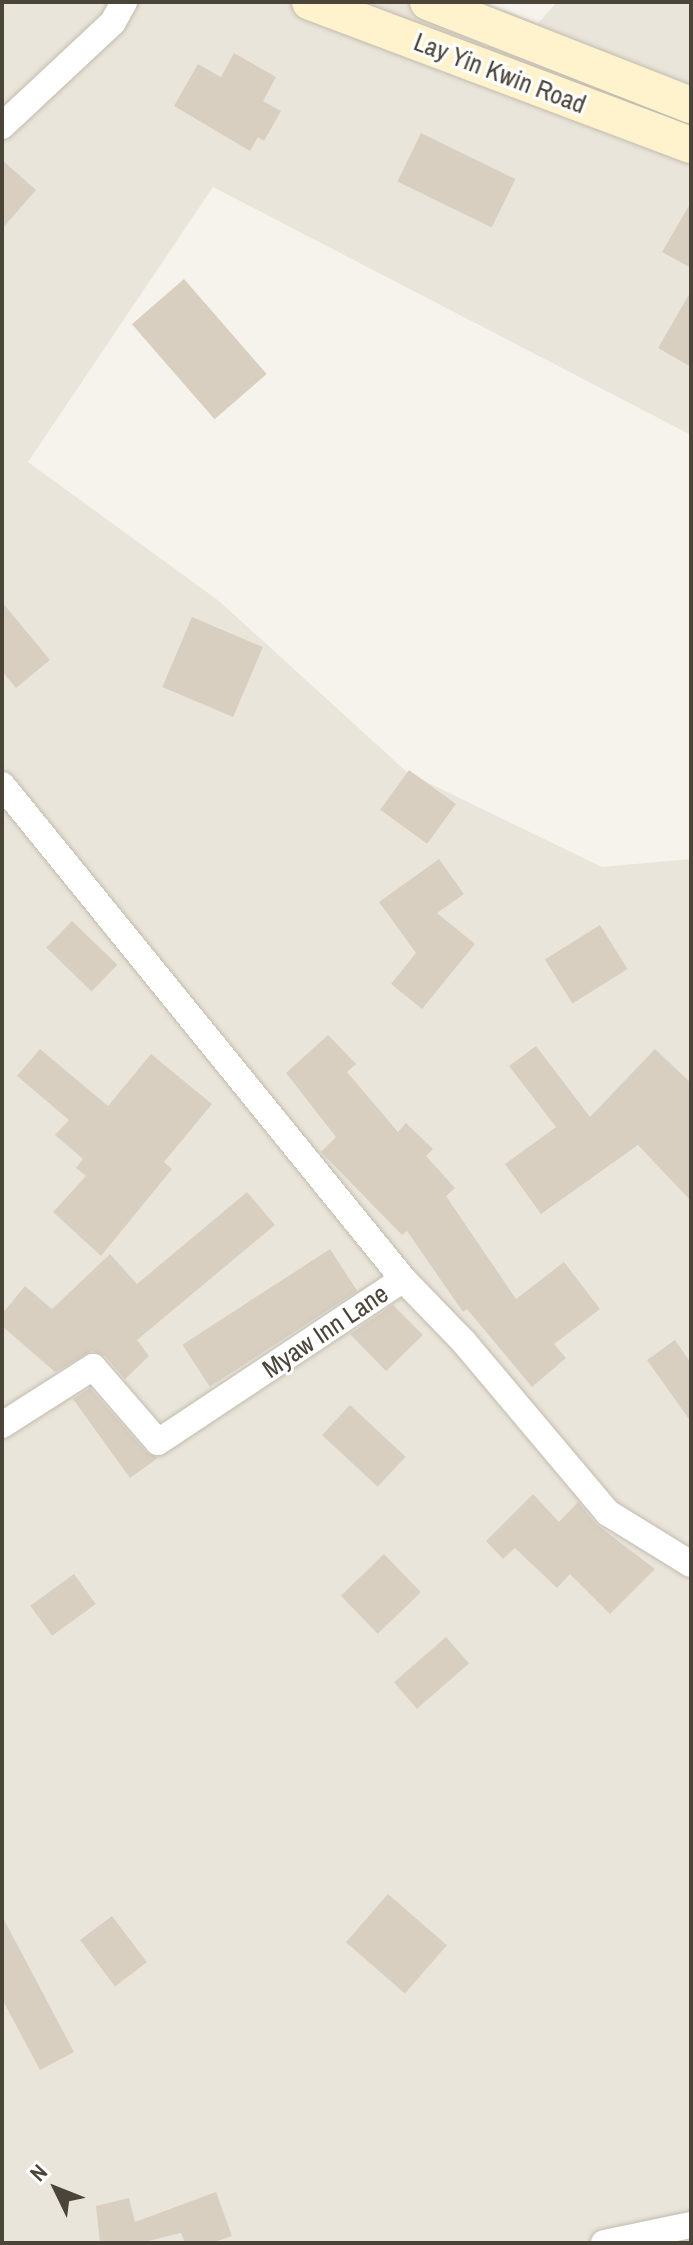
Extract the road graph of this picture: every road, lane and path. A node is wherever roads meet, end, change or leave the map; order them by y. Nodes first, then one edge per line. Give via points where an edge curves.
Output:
1 (124, 2) edge
2 (310, 2) edge
3 (428, 2) edge
4 (691, 105) edge
5 (2, 126) edge
6 (691, 145) edge
7 (2, 785) edge
8 (403, 1279) junction
9 (2, 1425) edge
10 (691, 1564) edge
11 (691, 2225) edge
12 (604, 2243) edge

1 - 5 street via 113,22
2 - 6 street, Lay Yin Kwin Road
3 - 4 street, Lay Yin Kwin Road
7 - 8 street
8 - 9 street, Myaw Inn Lane via 158,1442 93,1367
8 - 10 street, Myaw Inn Lane via 464,1342 608,1513
11 - 12 street

